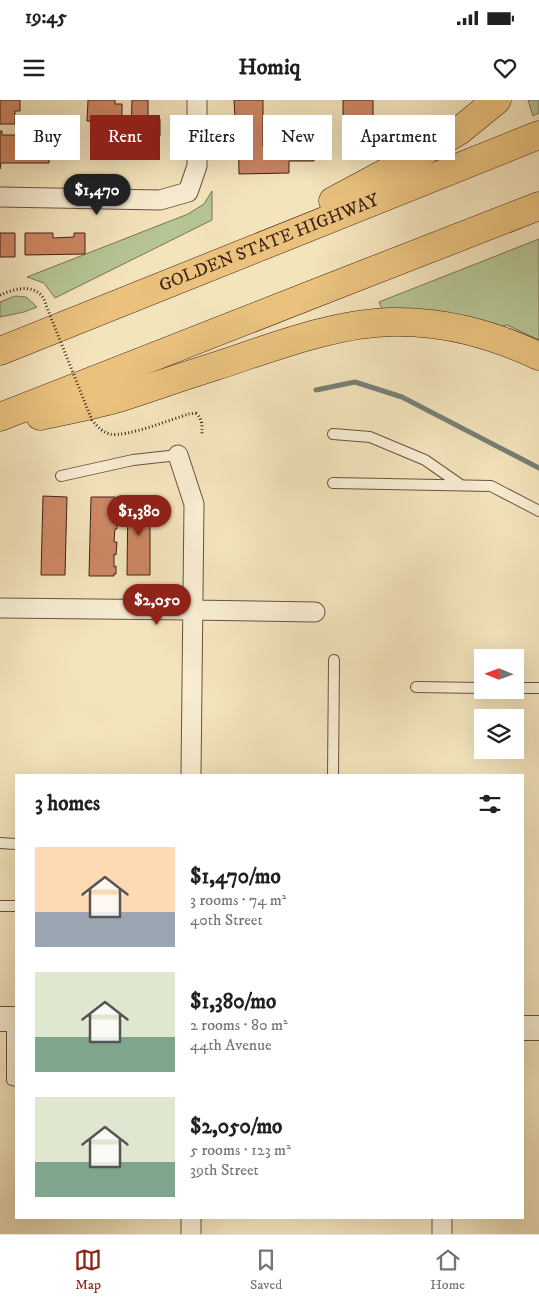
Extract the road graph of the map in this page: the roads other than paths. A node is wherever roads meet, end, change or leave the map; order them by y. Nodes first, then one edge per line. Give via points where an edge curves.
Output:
1 (197, 100) edge
2 (497, 100) edge
3 (539, 135) edge
4 (0, 197) edge
5 (539, 206) edge
6 (210, 266) junction
7 (0, 351) edge
8 (539, 356) edge
9 (0, 417) edge
10 (0, 426) edge
11 (333, 434) dead end
12 (178, 454) joint
13 (61, 476) dead end
14 (333, 483) dead end
15 (461, 485) junction
16 (539, 510) edge
17 (0, 608) edge
18 (192, 610) junction
19 (315, 612) dead end
20 (334, 660) dead end
21 (416, 687) dead end
22 (474, 688) edge
23 (524, 688) edge
24 (539, 688) edge
25 (191, 774) edge
26 (333, 774) edge
27 (0, 843) edge
28 (15, 844) edge
29 (0, 906) edge
30 (15, 906) edge
31 (10, 1019) edge
32 (524, 1028) edge
33 (539, 1028) edge
34 (15, 1080) edge
35 (191, 1219) edge
36 (442, 1219) edge
37 (190, 1234) edge
38 (442, 1234) edge

1 - 4 street via 197,166 188,192 160,200
2 - 6 highway via 460,131 410,160
3 - 6 highway, GOLDEN STATE HIGHWAY
5 - 9 highway
6 - 7 highway, GOLDEN STATE HIGHWAY
8 - 10 highway via 497,338 448,326 392,322 366,324 294,340 120,398
11 - 15 lane via 370,437 425,460
12 - 13 lane
12 - 18 street via 194,504
14 - 15 lane
15 - 16 lane via 491,486
17 - 18 street
18 - 19 street
18 - 25 street
20 - 26 lane
21 - 22 lane
23 - 24 lane
27 - 28 lane
29 - 30 lane
31 - 34 lane via 12,1080
32 - 33 street
35 - 37 street
36 - 38 street

